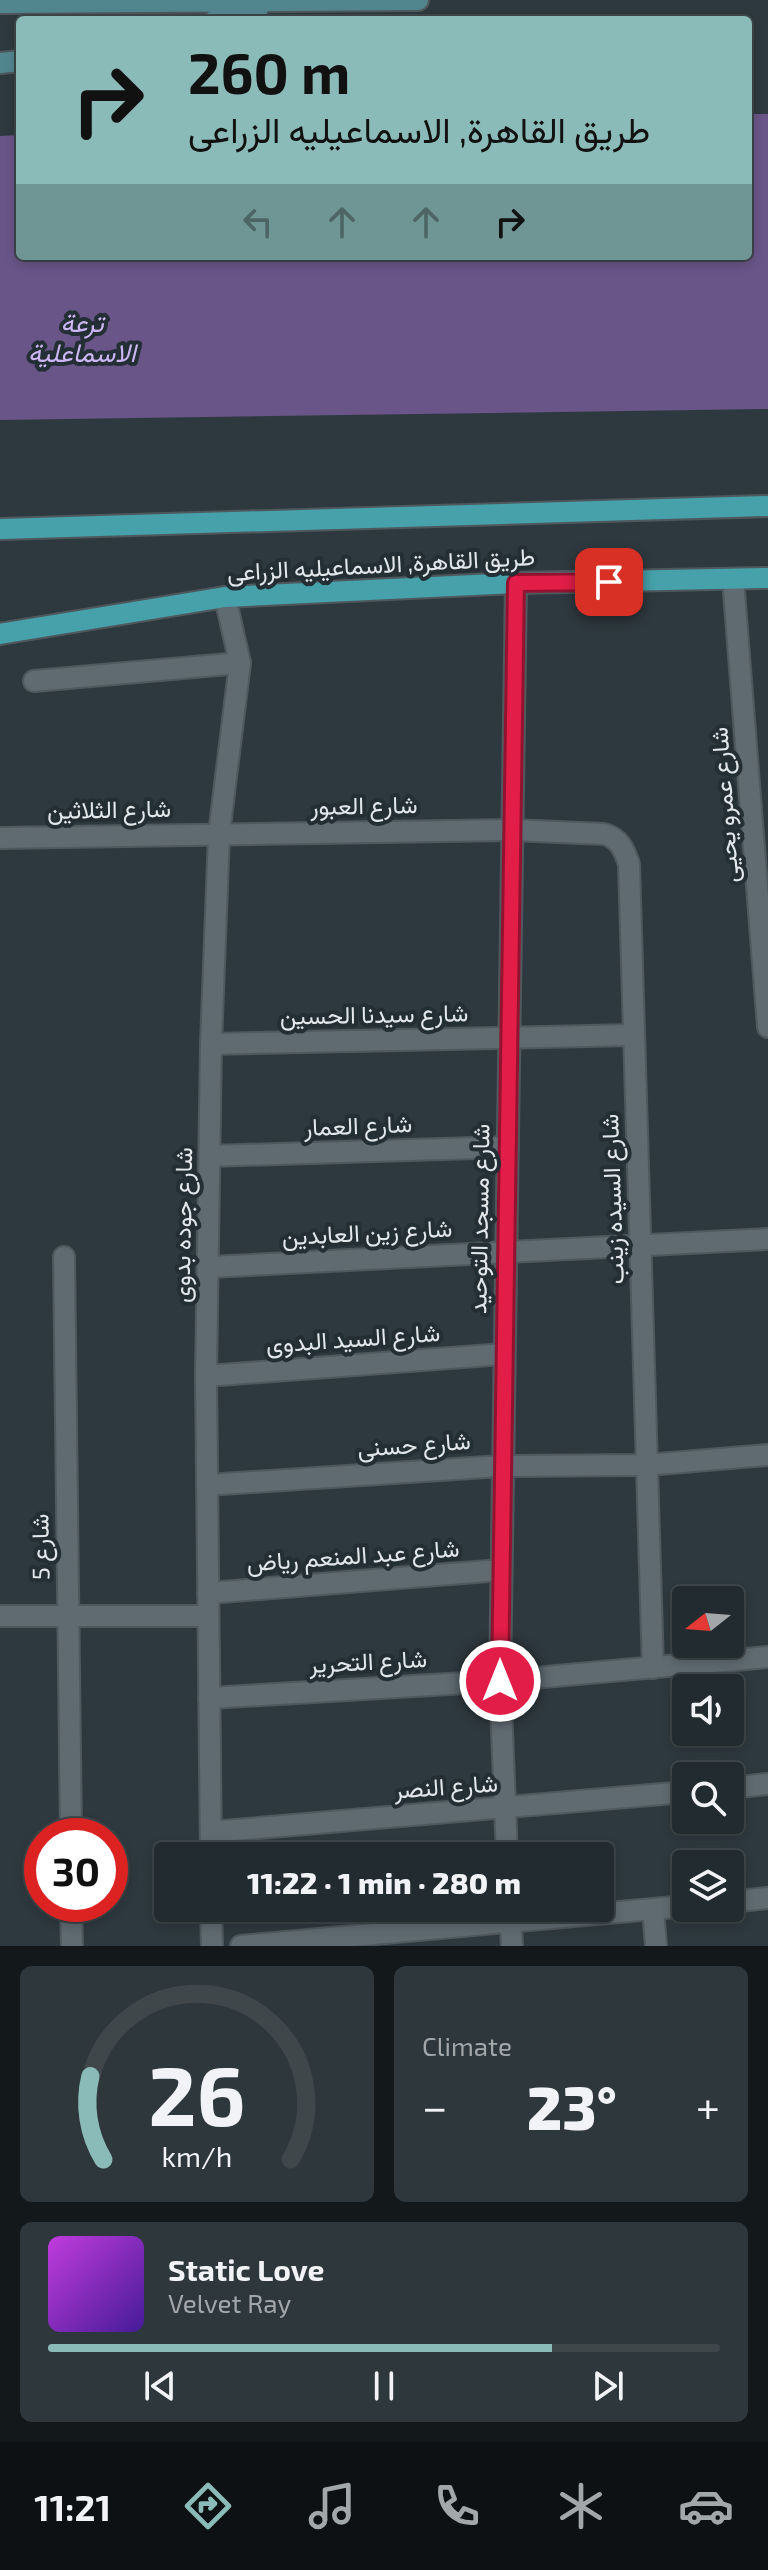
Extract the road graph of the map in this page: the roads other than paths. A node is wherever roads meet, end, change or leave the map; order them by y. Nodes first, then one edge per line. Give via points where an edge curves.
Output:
1 (418, 0) edge
2 (279, 1) edge
3 (0, 3) edge
4 (228, 16) edge
5 (768, 506) edge
6 (0, 529) edge
7 (768, 578) edge
8 (733, 579) junction
9 (516, 583) junction
10 (225, 597) junction
11 (0, 634) edge
12 (240, 663) junction
13 (34, 681) dead end
14 (511, 830) junction
15 (219, 834) junction
16 (0, 838) edge
17 (768, 1027) edge
18 (634, 1035) junction
19 (508, 1039) junction
20 (211, 1044) junction
21 (508, 1147) junction
22 (210, 1156) junction
23 (768, 1239) edge
24 (641, 1245) junction
25 (507, 1251) junction
26 (64, 1257) dead end
27 (209, 1267) junction
28 (504, 1354) junction
29 (206, 1376) junction
30 (768, 1455) edge
31 (647, 1465) junction
32 (502, 1466) junction
33 (207, 1485) junction
34 (501, 1570) junction
35 (208, 1593) junction
36 (0, 1616) edge
37 (68, 1616) junction
38 (208, 1616) junction
39 (768, 1657) edge
40 (653, 1668) junction
41 (500, 1681) junction
42 (209, 1698) junction
43 (768, 1784) edge
44 (744, 1787) edge
45 (672, 1793) edge
46 (504, 1809) junction
47 (71, 1818) edge
48 (211, 1832) junction
49 (211, 1842) edge
50 (506, 1842) edge
51 (768, 1898) edge
52 (744, 1901) edge
53 (672, 1907) edge
54 (653, 1909) junction
55 (614, 1911) edge
56 (71, 1922) edge
57 (211, 1922) edge
58 (456, 1922) edge
59 (510, 1922) edge
60 (72, 1946) edge
61 (212, 1946) edge
62 (241, 1946) edge
63 (512, 1946) edge
64 (656, 1946) edge

1 - 2 main road
2 - 3 main road
2 - 4 main road
5 - 6 main road, طريق القاهرة, الاسماعيليه الزراعى
7 - 8 main road, طريق القاهرة, الاسماعيليه الزراعى
8 - 9 main road, طريق القاهرة, الاسماعيليه الزراعى
8 - 17 street, شارع عمرو يحيى
9 - 10 main road, طريق القاهرة, الاسماعيليه الزراعى
9 - 14 street, شارع مسجد التوحيد
10 - 11 main road, طريق القاهرة, الاسماعيليه الزراعى
10 - 12 street, شارع جوده بدوى
12 - 13 street
12 - 15 street, شارع جوده بدوى
14 - 15 street, شارع العبور
14 - 18 street, شارع السيده زينب via 604,834 620,843 629,864
14 - 19 street, شارع مسجد التوحيد
15 - 16 street, شارع الثلاثين
15 - 20 street, شارع جوده بدوى
18 - 19 street, شارع سيدنا الحسين
18 - 24 street, شارع السيده زينب
19 - 20 street, شارع سيدنا الحسين
19 - 21 street, شارع مسجد التوحيد
20 - 22 street, شارع جوده بدوى
21 - 22 street, شارع العمار
21 - 25 street, شارع مسجد التوحيد
22 - 27 street, شارع جوده بدوى
23 - 24 street, شارع زين العابدين
24 - 25 street, شارع زين العابدين
24 - 31 street, شارع السيده زينب
25 - 27 street, شارع زين العابدين
25 - 28 street, شارع مسجد التوحيد
26 - 37 street, شارع 5
27 - 29 street, شارع جوده بدوى
28 - 29 street, شارع السيد البدوى
28 - 32 street, شارع مسجد التوحيد
29 - 33 street, شارع جوده بدوى
30 - 31 street, شارع حسنى
31 - 32 street, شارع حسنى
31 - 40 street, شارع السيده زينب
32 - 33 street, شارع حسنى
32 - 34 street, شارع مسجد التوحيد
33 - 35 street, شارع جوده بدوى
34 - 35 street, شارع عبد المنعم رياض
34 - 41 street, شارع مسجد التوحيد
35 - 38 street, شارع جوده بدوى
36 - 37 street
37 - 38 street
37 - 47 street, شارع 5
38 - 42 street, شارع جوده بدوى
39 - 40 street, شارع التحرير
40 - 41 street, شارع التحرير
41 - 42 street, شارع التحرير
41 - 46 street, شارع مسجد التوحيد
42 - 48 street, شارع جوده بدوى
43 - 44 street
45 - 46 street, شارع النصر
46 - 48 street, شارع النصر
46 - 50 street, شارع مسجد التوحيد
48 - 49 street, شارع جوده بدوى
51 - 52 street
53 - 54 street
54 - 55 street
54 - 64 street
56 - 60 street
57 - 61 street
58 - 62 street
59 - 63 street

